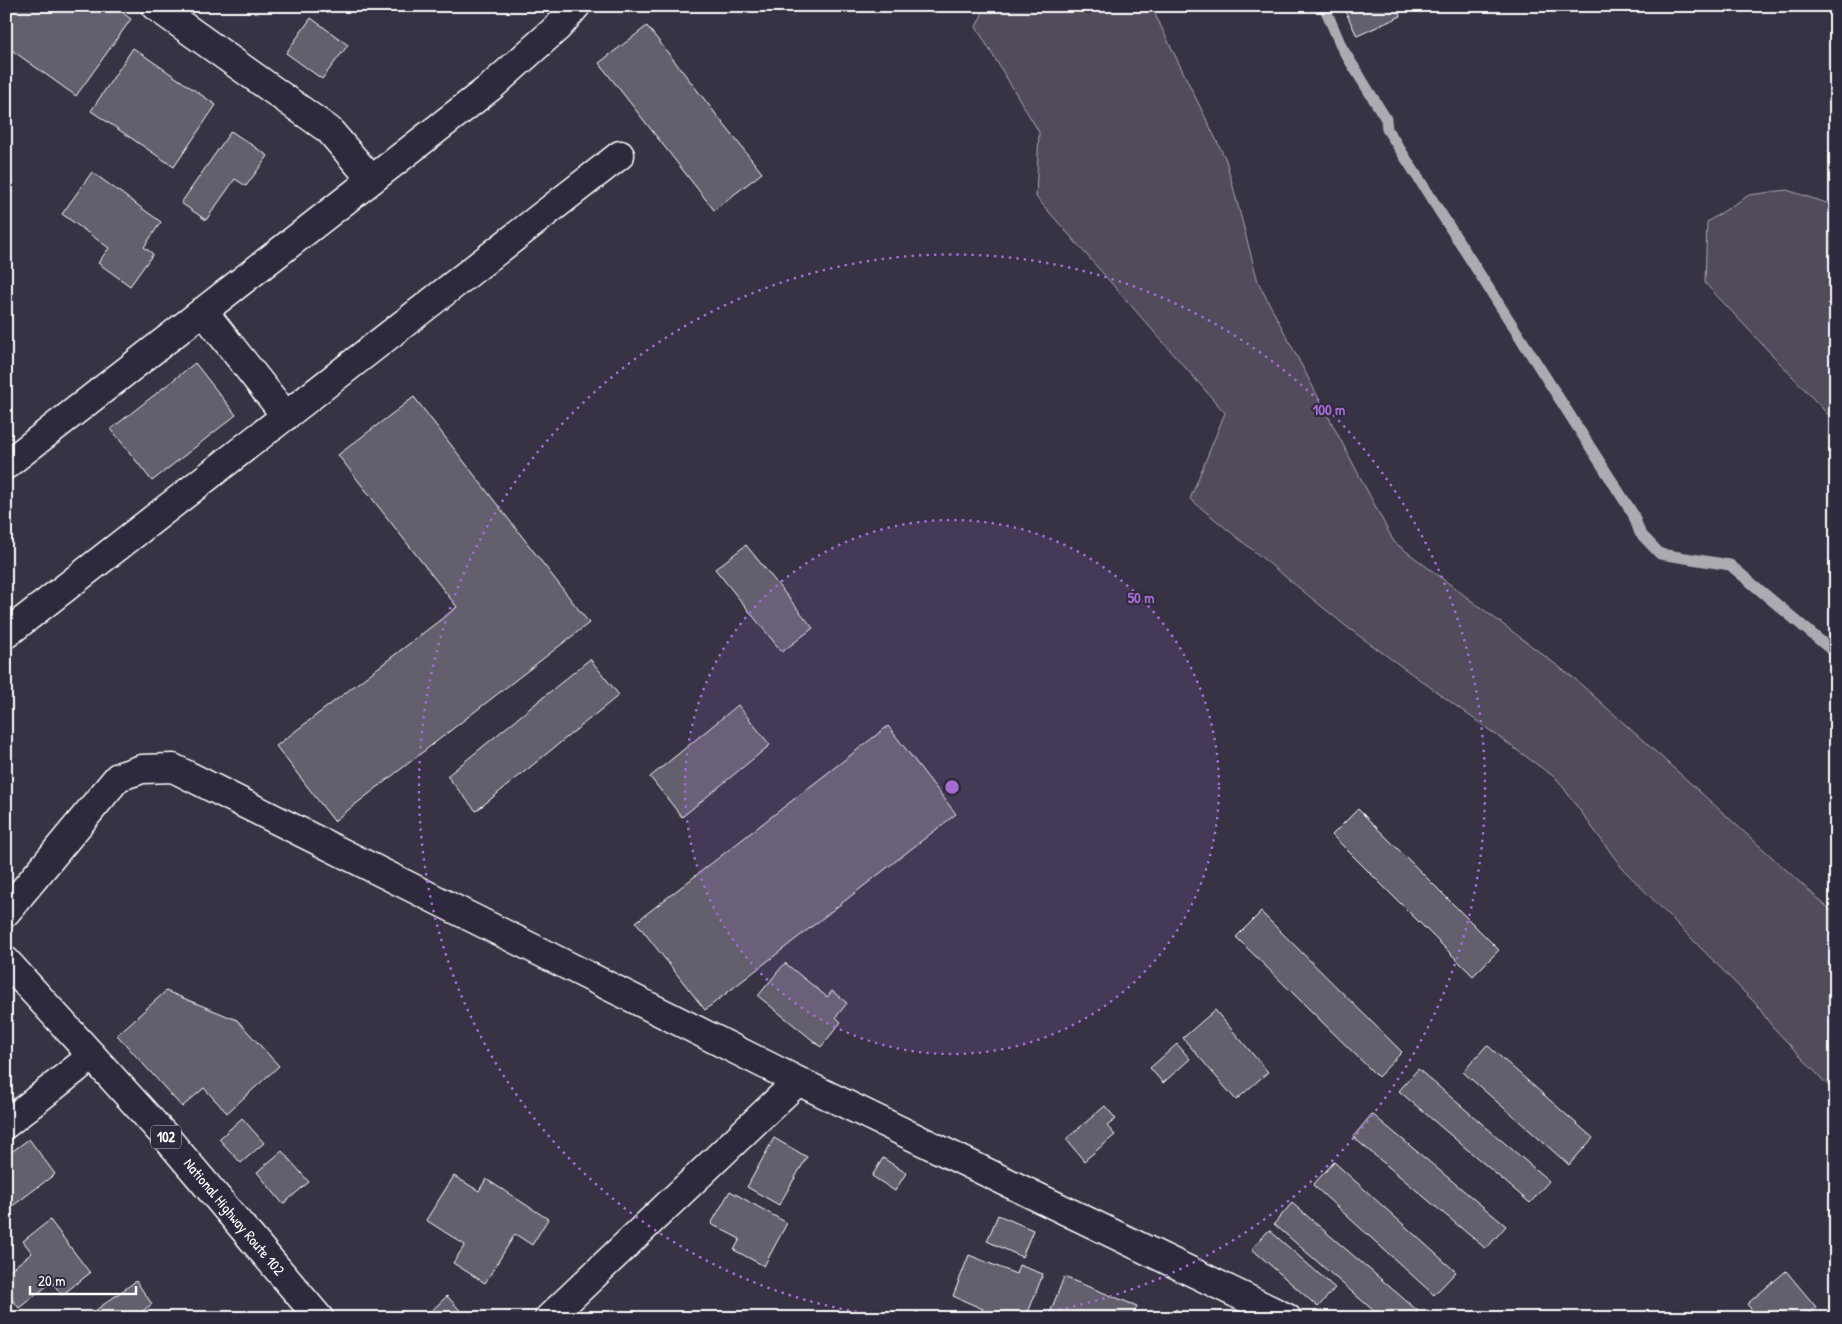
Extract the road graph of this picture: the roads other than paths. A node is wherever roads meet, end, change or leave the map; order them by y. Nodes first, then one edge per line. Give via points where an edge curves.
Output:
1 (155, 6) edge
2 (576, 6) edge
3 (620, 155) dead end
4 (371, 179) junction
5 (203, 311) junction
6 (286, 416) junction
7 (6, 465) edge
8 (6, 634) edge
9 (6, 912) edge
10 (6, 961) edge
11 (92, 1056) junction
12 (798, 1081) junction
13 (6, 1124) edge
14 (319, 1318) edge
15 (548, 1318) edge
16 (1286, 1318) edge

1 - 4 main road via 329,130
2 - 4 main road via 558,27 492,86
3 - 6 main road
4 - 5 main road
5 - 6 main road
5 - 7 main road
6 - 8 main road
9 - 12 main road via 118,777 142,769 174,768
10 - 11 main road, National Highway Route 102 / 102
11 - 13 main road
11 - 14 main road, National Highway Route 102 / 102 via 165,1136
12 - 15 main road
12 - 16 main road

